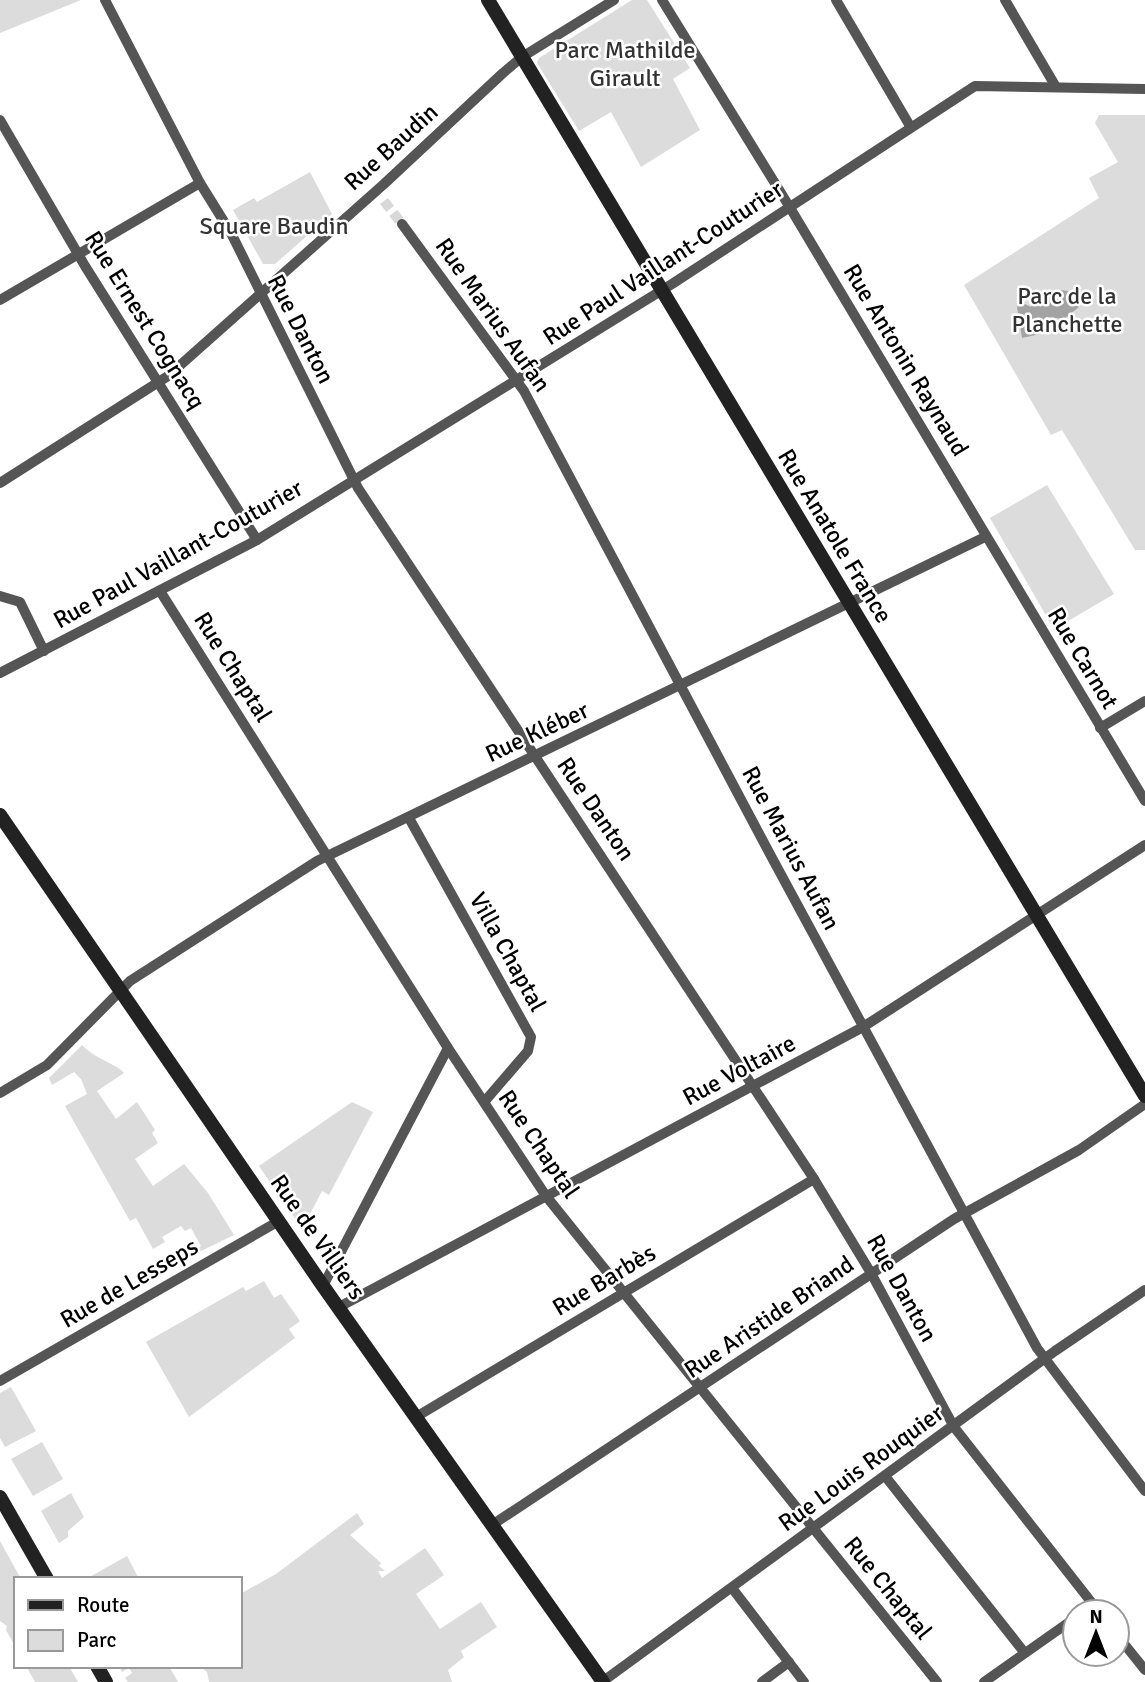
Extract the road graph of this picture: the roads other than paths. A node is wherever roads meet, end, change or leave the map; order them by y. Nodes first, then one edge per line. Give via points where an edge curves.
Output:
1 (105, 0) edge
2 (488, 0) edge
3 (614, 0) edge
4 (662, 0) edge
5 (836, 0) edge
6 (1005, 0) edge
7 (522, 57) junction
8 (1056, 87) junction
9 (1145, 89) edge
10 (0, 120) edge
11 (910, 126) junction
12 (200, 183) junction
13 (376, 191) junction
14 (384, 201) tunnel mouth
15 (789, 206) junction
16 (402, 224) tunnel mouth
17 (78, 256) junction
18 (661, 290) junction
19 (260, 292) junction
20 (0, 300) edge
21 (518, 381) junction
22 (158, 383) junction
23 (354, 480) junction
24 (0, 483) edge
25 (985, 537) junction
26 (257, 540) junction
27 (160, 591) junction
28 (0, 596) edge
29 (849, 603) junction
30 (44, 651) junction
31 (0, 673) edge
32 (681, 686) junction
33 (1145, 701) edge
34 (1100, 728) junction
35 (536, 756) junction
36 (1145, 801) edge
37 (0, 815) edge
38 (409, 818) junction
39 (1145, 845) edge
40 (327, 856) junction
41 (1037, 915) junction
42 (120, 988) junction
43 (863, 1027) junction
44 (448, 1048) junction
45 (752, 1086) junction
46 (0, 1093) edge
47 (1145, 1096) edge
48 (485, 1101) junction
49 (1145, 1104) edge
50 (814, 1179) junction
51 (546, 1196) junction
52 (963, 1214) junction
53 (279, 1221) junction
54 (871, 1273) junction
55 (323, 1286) junction
56 (1145, 1290) edge
57 (624, 1293) junction
58 (339, 1307) junction
59 (1044, 1359) junction
60 (0, 1381) edge
61 (701, 1388) junction
62 (416, 1417) junction
63 (954, 1426) junction
64 (886, 1476) junction
65 (1145, 1491) edge
66 (0, 1497) edge
67 (492, 1525) junction
68 (814, 1529) junction
69 (46, 1577) edge
70 (732, 1588) junction
71 (1083, 1598) edge
72 (1061, 1628) edge
73 (1131, 1652) edge
74 (1024, 1653) junction
75 (789, 1662) junction
76 (1145, 1670) edge
77 (602, 1682) edge
78 (762, 1682) edge
79 (804, 1682) edge
80 (937, 1682) edge
81 (984, 1682) edge

1 - 12 street, Rue Danton
2 - 7 main road, Rue Anatole France
3 - 7 street, Rue Baudin
4 - 15 street, Rue Antonin Raynaud
5 - 11 street
6 - 8 street
7 - 13 street, Rue Baudin
7 - 18 main road, Rue Anatole France
8 - 9 street, Rue Paul Vaillant-Couturier
8 - 11 street, Rue Paul Vaillant-Couturier via 975,86
10 - 17 street, Rue Ernest Cognacq
11 - 15 street, Rue Paul Vaillant-Couturier
12 - 17 street
12 - 19 street, Rue Danton
13 - 14 street
13 - 19 street, Rue Baudin
15 - 18 street, Rue Paul Vaillant-Couturier
15 - 25 street, Rue Antonin Raynaud
16 - 21 street, Rue Marius Aufan
17 - 20 street
17 - 22 street, Rue Ernest Cognacq
18 - 21 street, Rue Paul Vaillant-Couturier
18 - 29 main road, Rue Anatole France
19 - 22 street, Rue Baudin
19 - 23 street, Rue Danton
21 - 23 street, Rue Paul Vaillant-Couturier
21 - 32 street, Rue Marius Aufan
22 - 24 street, Rue Baudin
22 - 26 street, Rue Ernest Cognacq
23 - 26 street, Rue Paul Vaillant-Couturier
23 - 35 street, Rue Danton
25 - 29 street, Rue Kléber
25 - 34 street, Rue Carnot
26 - 27 street, Rue Paul Vaillant-Couturier
27 - 30 street, Rue Paul Vaillant-Couturier
27 - 40 street, Rue Chaptal
28 - 30 street via 20,602
29 - 32 street, Rue Kléber
29 - 41 main road, Rue Anatole France
30 - 31 street, Rue Paul Vaillant-Couturier
32 - 35 street, Rue Kléber
32 - 43 street, Rue Marius Aufan
33 - 34 street
34 - 36 street, Rue Carnot
35 - 38 street, Rue Kléber
35 - 45 street, Rue Danton
37 - 42 main road, Rue de Villiers
38 - 40 street, Rue Kléber
38 - 48 street, Villa Chaptal via 531,1037 528,1051
39 - 41 street, Rue Voltaire
40 - 42 street, Rue Kléber
40 - 44 street, Rue Chaptal
41 - 43 street, Rue Voltaire
41 - 47 main road, Rue Anatole France
42 - 46 street, Rue Kléber via 47,1065
42 - 53 main road, Rue de Villiers
43 - 45 street, Rue Voltaire
43 - 52 street, Rue Marius Aufan
44 - 48 street, Rue Chaptal
44 - 55 street
45 - 50 street, Rue Danton
45 - 51 street, Rue Voltaire
48 - 51 street, Rue Chaptal
49 - 52 street, Rue Aristide Briand via 1079,1150
50 - 54 street, Rue Danton
50 - 57 street, Rue Barbès
51 - 57 street, Rue Chaptal
51 - 58 street, Rue Voltaire
52 - 54 street, Rue Aristide Briand
52 - 59 street, Rue Marius Aufan
53 - 55 main road, Rue de Villiers
53 - 60 street, Rue de Lesseps
54 - 61 street, Rue Aristide Briand
54 - 63 street, Rue Danton
55 - 58 main road, Rue de Villiers
56 - 59 street, Rue Louis Rouquier
57 - 61 street, Rue Chaptal
57 - 62 street, Rue Barbès
58 - 62 main road, Rue de Villiers
59 - 63 street, Rue Louis Rouquier
59 - 65 street, Rue Marius Aufan
61 - 67 street, Rue Aristide Briand
61 - 68 street, Rue Chaptal
62 - 67 main road, Rue de Villiers
63 - 64 street, Rue Louis Rouquier
63 - 71 street, Rue Danton
64 - 68 street, Rue Louis Rouquier
64 - 74 street
66 - 69 main road
67 - 77 main road, Rue de Villiers
68 - 70 street, Rue Louis Rouquier
68 - 80 street, Rue Chaptal
70 - 75 street
70 - 77 street, Rue Louis Rouquier
72 - 74 street
73 - 76 street
74 - 81 street
75 - 78 street
75 - 79 street

